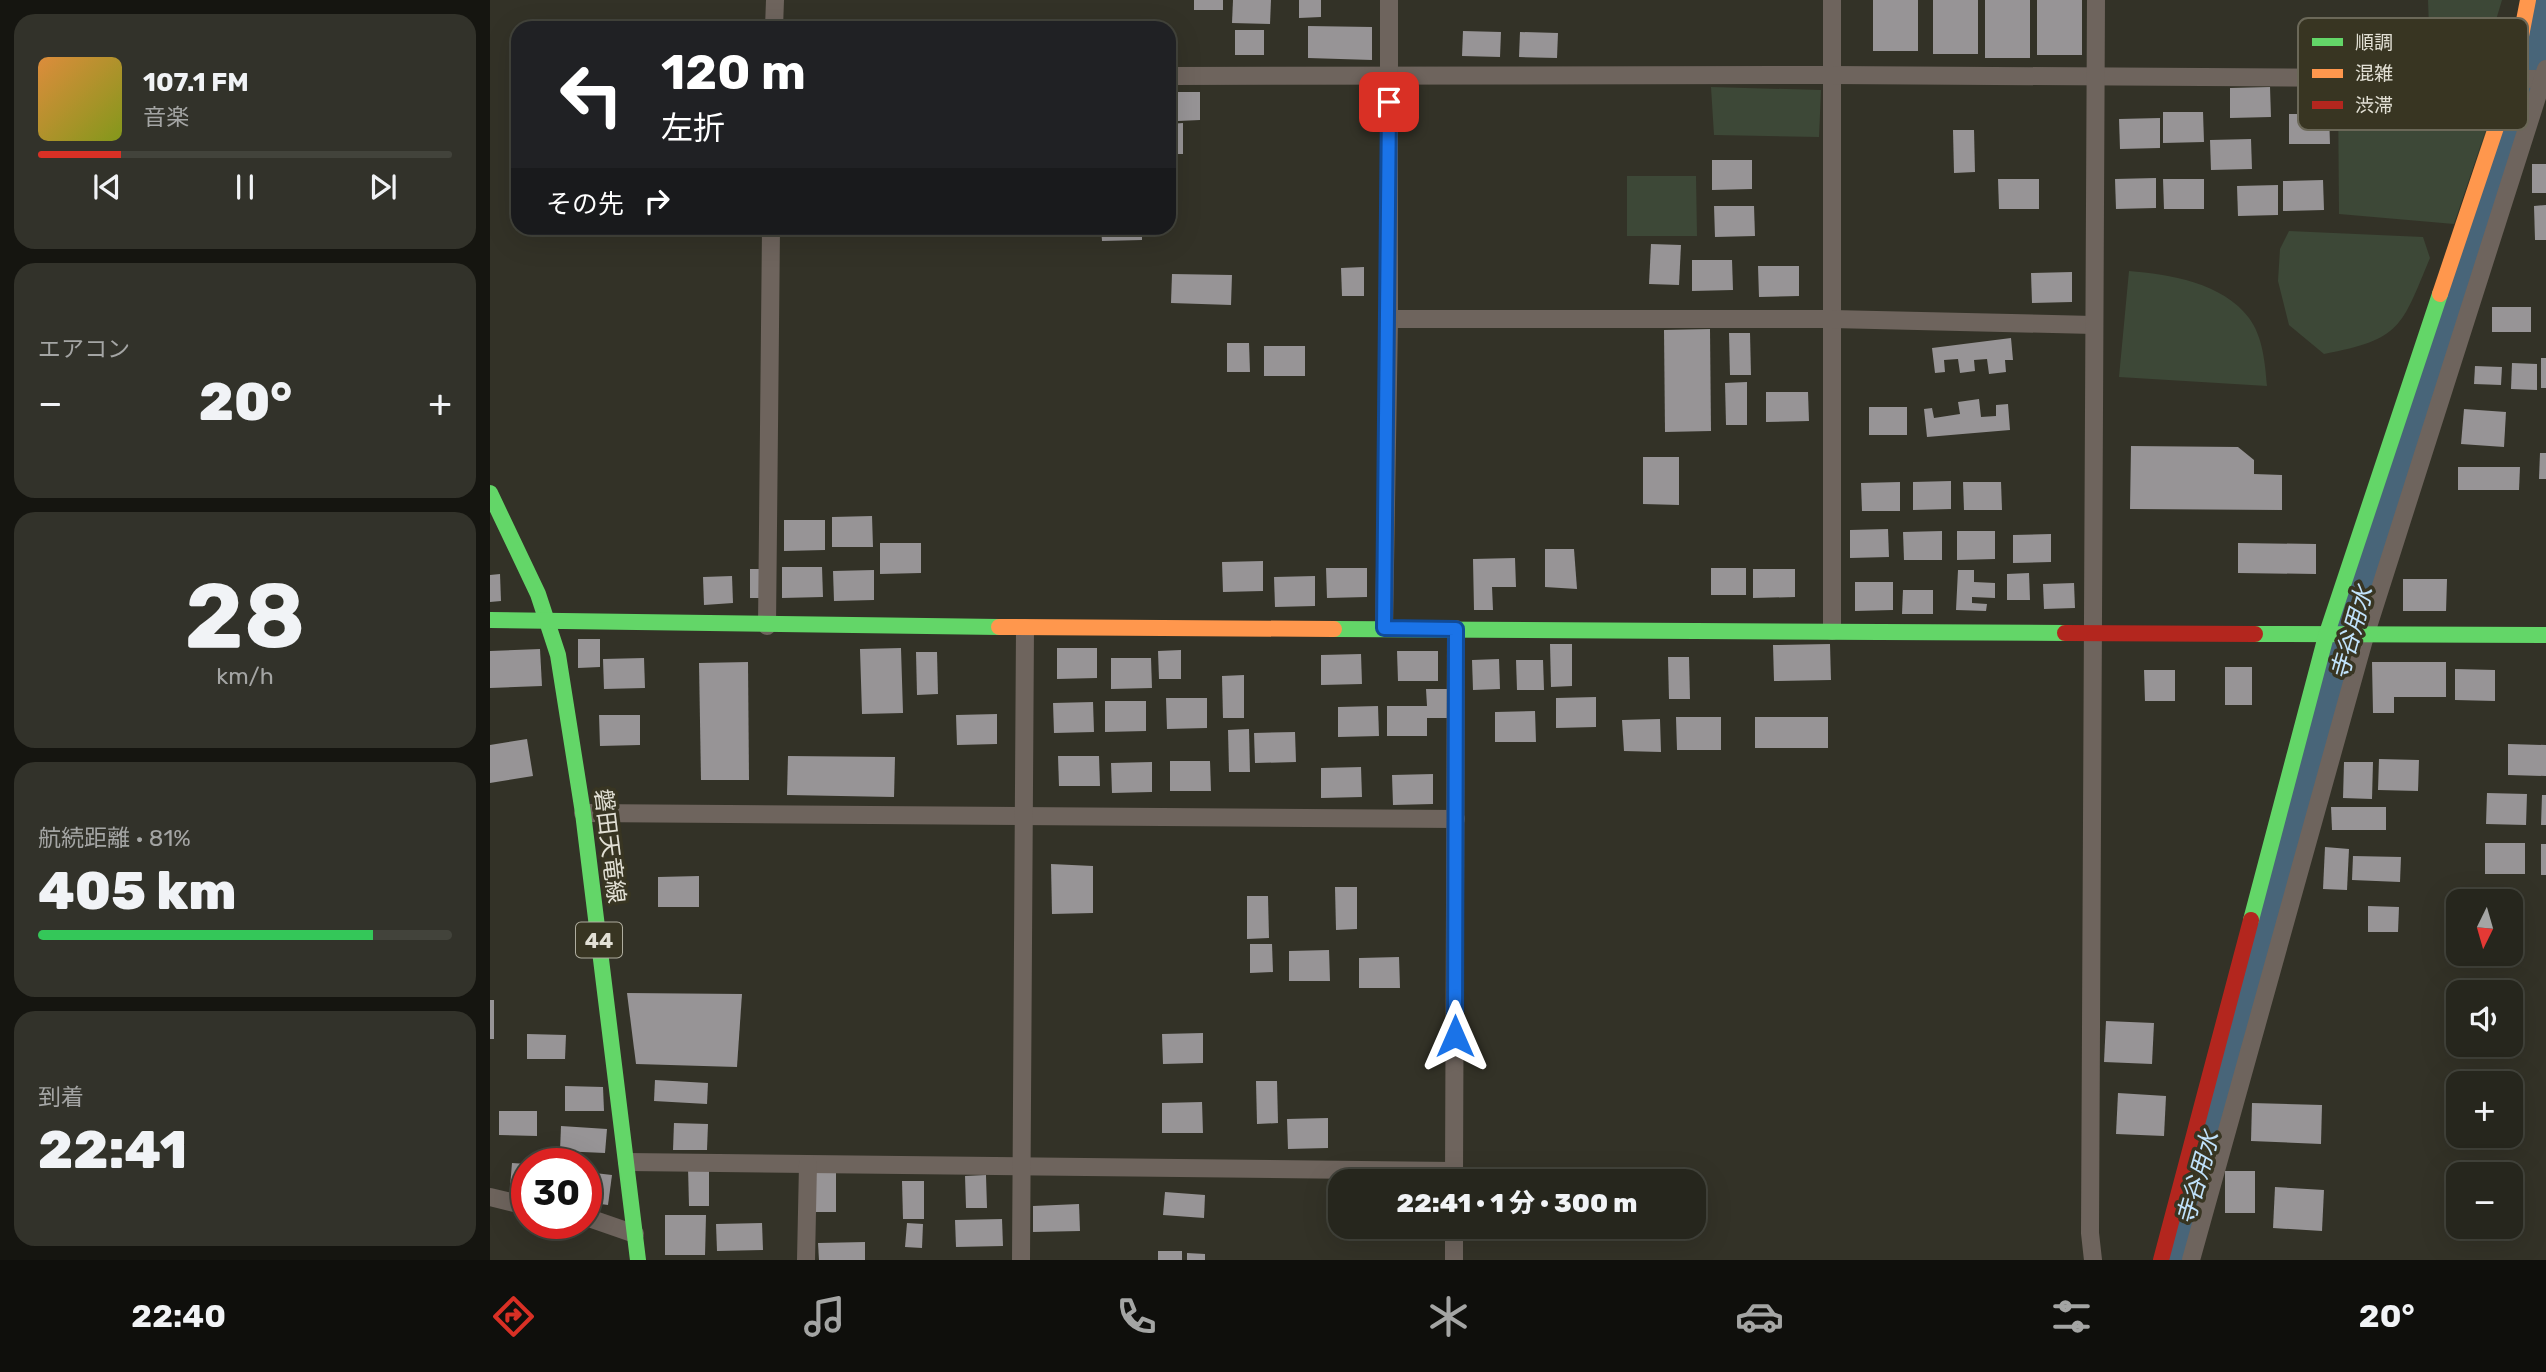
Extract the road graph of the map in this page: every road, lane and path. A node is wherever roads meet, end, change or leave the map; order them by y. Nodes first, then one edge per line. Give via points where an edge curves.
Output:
1 (775, 0) edge
2 (1389, 0) edge
3 (1832, 0) edge
4 (2096, 0) edge
5 (2528, 0) edge
6 (2525, 18) edge
7 (774, 21) edge
8 (1831, 75) junction
9 (1176, 76) edge
10 (1389, 76) junction
11 (2545, 76) edge
12 (2096, 77) junction
13 (2298, 77) edge
14 (2528, 127) edge
15 (2497, 130) edge
16 (2527, 130) edge
17 (771, 235) edge
18 (1389, 319) junction
19 (1832, 319) junction
20 (2094, 325) junction
21 (490, 493) edge
22 (490, 620) edge
23 (549, 622) junction
24 (767, 626) junction
25 (1025, 628) junction
26 (1384, 628) junction
27 (1456, 629) junction
28 (1832, 631) junction
29 (2093, 633) junction
30 (2546, 635) edge
31 (2331, 636) junction
32 (2362, 636) junction
33 (583, 813) junction
34 (1023, 817) junction
35 (1456, 819) junction
36 (627, 1162) junction
37 (807, 1164) junction
38 (1021, 1166) junction
39 (1454, 1169) edge
40 (1328, 1173) edge
41 (490, 1197) edge
42 (511, 1202) edge
43 (602, 1223) edge
44 (635, 1234) junction
45 (1454, 1239) edge
46 (638, 1260) edge
47 (806, 1260) edge
48 (1021, 1260) edge
49 (1454, 1260) edge
50 (2093, 1260) edge
51 (2161, 1260) edge
52 (2190, 1260) edge

1 - 7 street
2 - 10 street
3 - 8 street
4 - 12 street
5 - 6 street
8 - 10 street
8 - 12 street
8 - 19 street
9 - 10 street
10 - 18 street
11 - 14 street
12 - 13 street
12 - 20 street
15 - 31 street
16 - 32 street
17 - 24 street
18 - 19 street
18 - 26 street
19 - 20 street
19 - 28 street
20 - 29 street
21 - 23 street, 磐田天竜線 / 44
22 - 23 street
23 - 24 street
23 - 33 street, 磐田天竜線 / 44
24 - 25 street
25 - 26 street
25 - 34 street
26 - 27 street
27 - 28 street
27 - 35 street
28 - 29 street
29 - 31 street
29 - 50 street
30 - 32 street
31 - 32 street
31 - 51 street
32 - 52 street
33 - 34 street
33 - 36 street, 磐田天竜線 / 44
34 - 35 street
34 - 38 street
35 - 39 street
36 - 37 street
36 - 44 street, 磐田天竜線 / 44
37 - 38 street
37 - 47 street
38 - 40 street
38 - 48 street
41 - 42 street
43 - 44 street
44 - 46 street, 磐田天竜線 / 44
45 - 49 street

